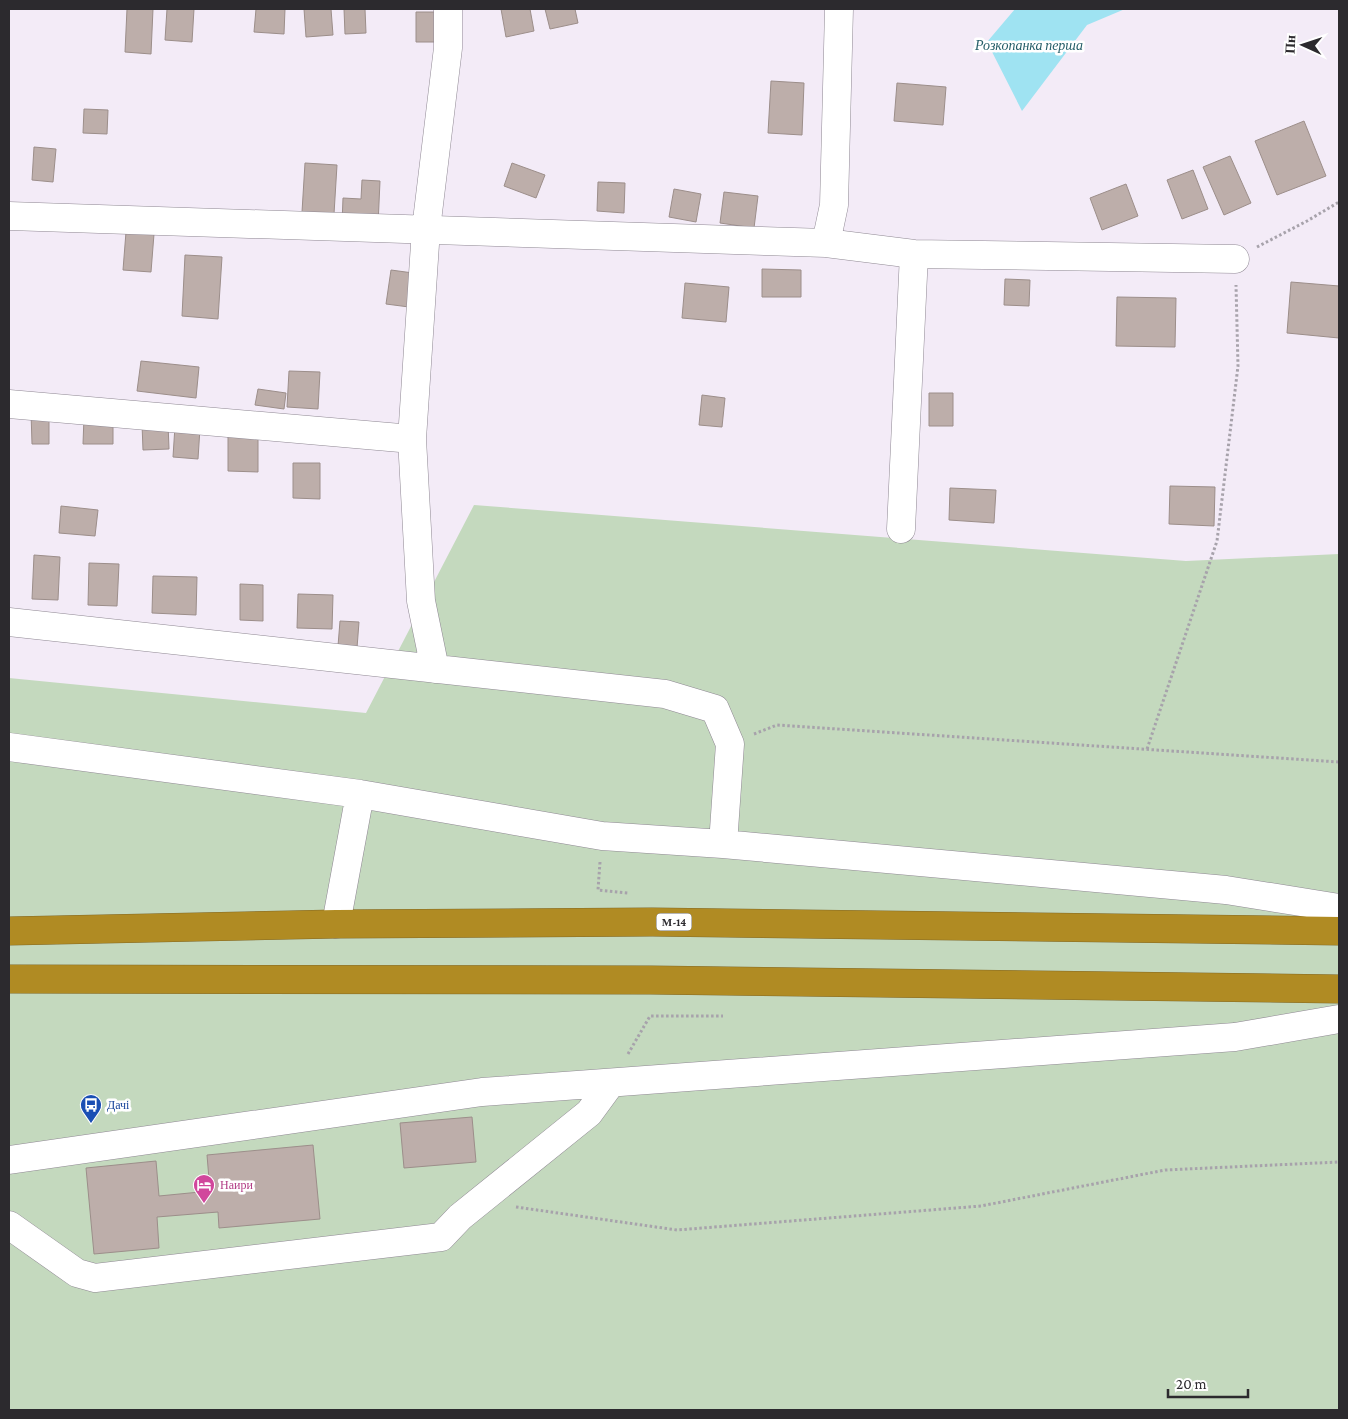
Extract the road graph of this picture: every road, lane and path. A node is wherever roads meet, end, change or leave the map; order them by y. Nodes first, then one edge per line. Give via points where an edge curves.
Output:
1 (448, 9) edge
2 (838, 9) edge
3 (1339, 202) edge
4 (9, 216) edge
5 (426, 229) junction
6 (826, 243) junction
7 (914, 254) junction
8 (1235, 259) junction
9 (9, 404) edge
10 (412, 439) junction
11 (902, 529) dead end
12 (9, 622) edge
13 (435, 669) junction
14 (730, 744) junction
15 (9, 747) edge
16 (1147, 749) junction
17 (1339, 762) edge
18 (360, 794) junction
19 (602, 836) junction
20 (723, 844) junction
21 (635, 893) dead end
22 (1339, 908) edge
23 (336, 924) junction
24 (9, 931) edge
25 (1339, 931) edge
26 (9, 979) edge
27 (1339, 989) edge
28 (723, 1016) dead end
29 (1339, 1019) edge
30 (611, 1083) junction
31 (9, 1160) edge
32 (1339, 1162) edge
33 (478, 1202) junction
34 (9, 1225) edge

1 - 5 street via 448,48
2 - 6 street via 834,205
3 - 8 path
4 - 5 street
5 - 6 street
5 - 10 street
6 - 7 street
7 - 8 street
7 - 11 street
8 - 16 path via 1238,366 1217,541
9 - 10 street
10 - 13 street via 421,601
12 - 13 street
13 - 14 street via 665,694 716,709
14 - 16 path via 777,724
14 - 20 street
15 - 18 street
16 - 17 path
18 - 19 street
18 - 23 street
19 - 20 street
19 - 21 path via 598,890
20 - 22 street via 1226,890
23 - 24 highway, М-14
23 - 25 highway, М-14 via 652,922
26 - 27 highway via 652,980
28 - 30 path via 650,1016
29 - 30 street via 1235,1037
30 - 31 street via 482,1092
30 - 33 street via 589,1113
32 - 33 path via 1165,1170 981,1206 677,1230
33 - 34 street via 441,1237 95,1278 77,1272

